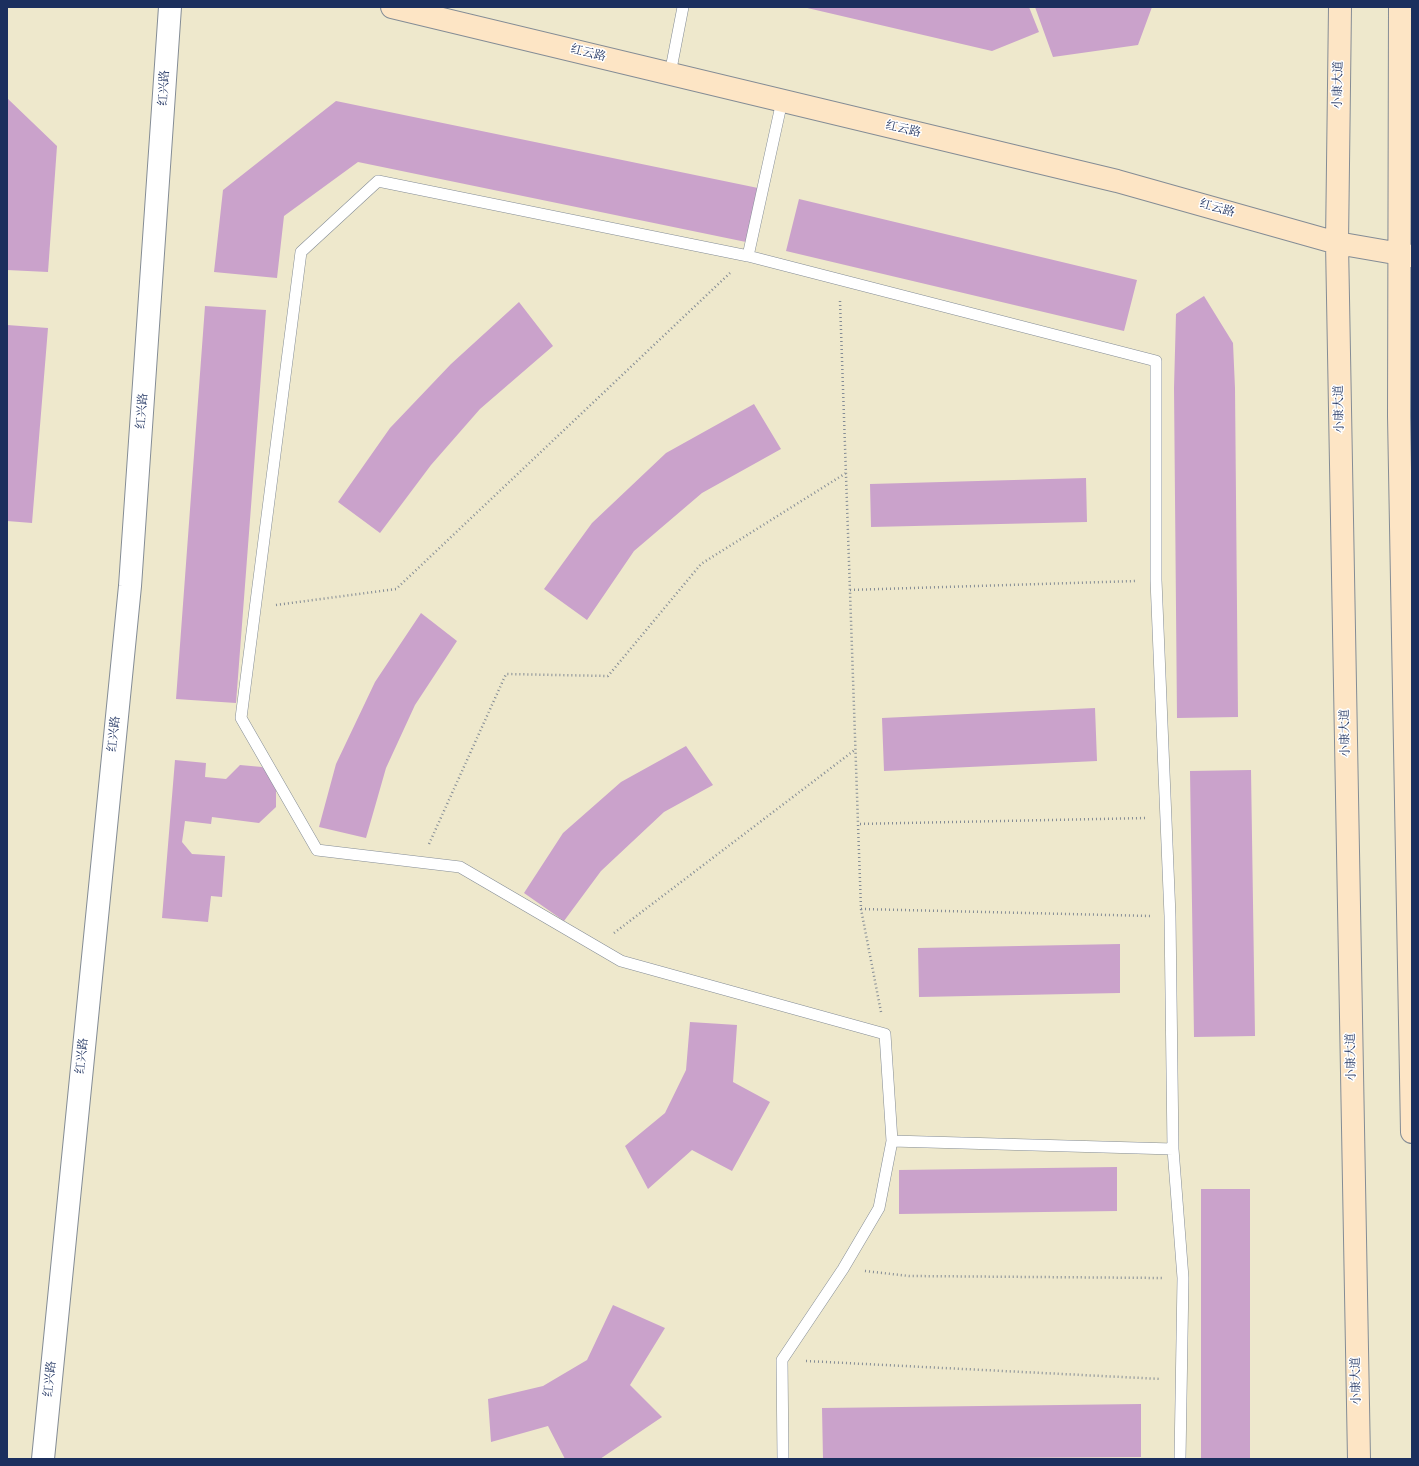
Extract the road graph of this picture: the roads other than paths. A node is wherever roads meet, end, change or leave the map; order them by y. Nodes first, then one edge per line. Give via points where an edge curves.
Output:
1 (170, 7) edge
2 (392, 7) edge
3 (684, 7) edge
4 (1340, 7) edge
5 (1400, 7) edge
6 (670, 74) junction
7 (782, 101) junction
8 (1337, 243) junction
9 (1406, 254) edge
10 (748, 256) junction
11 (1412, 1132) edge
12 (892, 1141) junction
13 (1173, 1149) junction
14 (43, 1459) edge
15 (783, 1459) edge
16 (1180, 1459) edge
17 (1359, 1459) edge

1 - 14 street, 红兴路 via 130,586
2 - 6 main road, 红云路
3 - 6 lane
4 - 8 main road, 小康大道
5 - 9 main road
6 - 7 main road, 红云路
7 - 8 main road, 红云路 via 1117,181
7 - 10 lane
8 - 9 main road, 红云路
8 - 17 main road, 小康大道
9 - 11 main road via 1399,416
10 - 12 lane via 378,181 301,252 241,718 317,850 460,867 621,961 885,1034
10 - 13 lane via 1156,361 1156,580 1170,916
12 - 13 lane
12 - 15 lane via 878,1208 843,1269 782,1360
13 - 16 lane via 1183,1278

